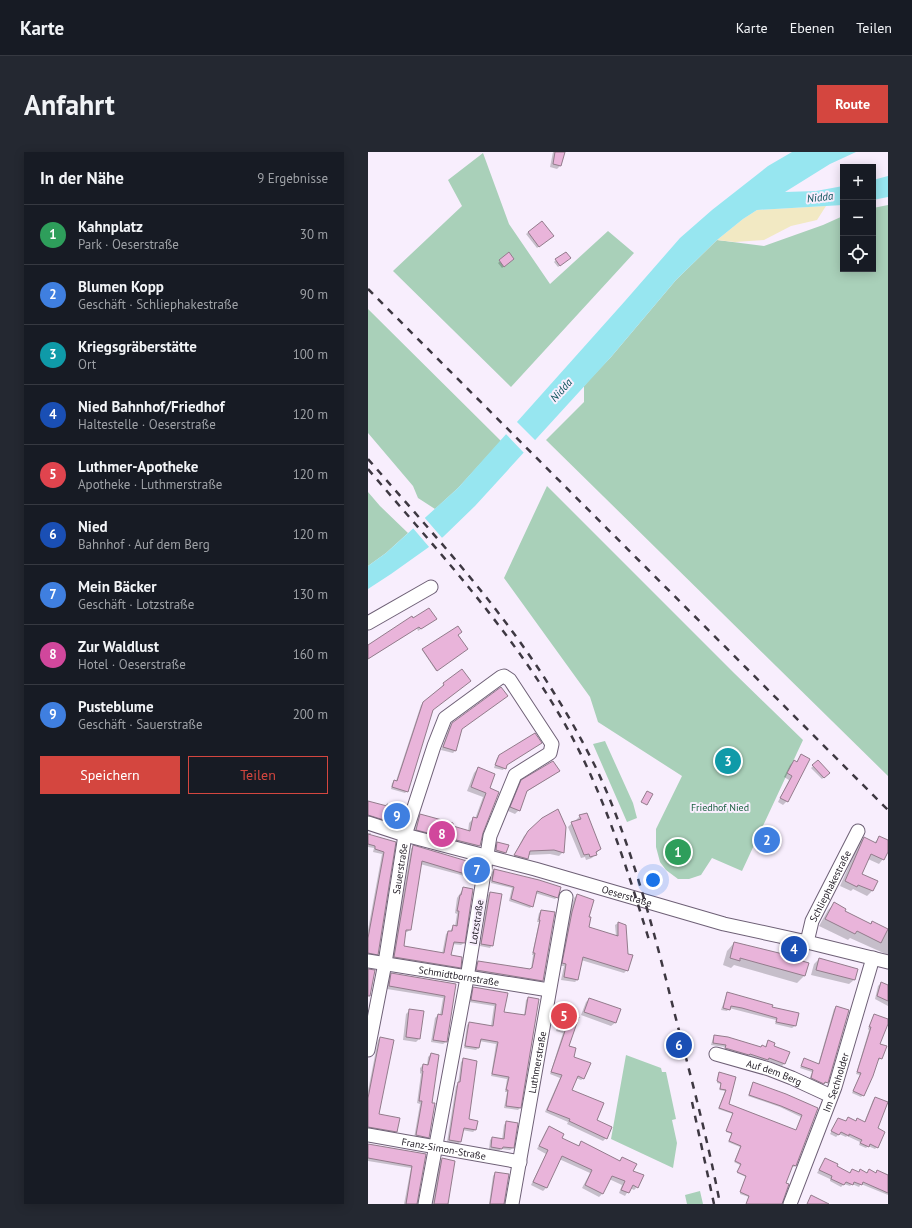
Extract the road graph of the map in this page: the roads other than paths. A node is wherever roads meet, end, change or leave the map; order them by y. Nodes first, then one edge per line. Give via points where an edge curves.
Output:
1 (431, 587) dead end
2 (368, 624) edge
3 (504, 676) joint
4 (368, 824) edge
5 (858, 831) dead end
6 (405, 835) junction
7 (486, 856) junction
8 (566, 897) dead end
9 (807, 942) junction
10 (873, 958) junction
11 (368, 961) edge
12 (888, 962) edge
13 (385, 963) junction
14 (467, 978) junction
15 (549, 990) junction
16 (368, 1050) edge
17 (716, 1054) dead end
18 (831, 1096) junction
19 (368, 1135) edge
20 (435, 1146) junction
21 (520, 1162) junction
22 (425, 1204) edge
23 (512, 1204) edge
24 (790, 1204) edge

1 - 2 street
3 - 6 street, Sauerstraße via 445,718
3 - 7 street, Lotzstraße via 510,680 552,744 550,753 515,775 490,836
4 - 6 street, Oeserstraße
5 - 9 street, Schliephakestraße via 812,921
6 - 7 street, Oeserstraße
6 - 13 street, Sauerstraße
7 - 9 street, Oeserstraße via 724,924
7 - 14 street, Lotzstraße
8 - 15 street, Luthmerstraße
9 - 10 street, Oeserstraße
10 - 12 street, Oeserstraße
10 - 18 street, Im Sechholder
11 - 13 street, Schmidtbornstraße
13 - 14 street, Schmidtbornstraße
13 - 16 street, Sauerstraße
14 - 15 street, Schmidtbornstraße
14 - 20 street, Lotzstraße
15 - 21 street, Luthmerstraße
17 - 18 street, Auf dem Berg via 769,1069
18 - 24 street, Im Sechholder
19 - 20 street, Franz-Simon-Straße
20 - 21 street, Franz-Simon-Straße
20 - 22 street, Lotzstraße
21 - 23 street, Luthmerstraße

